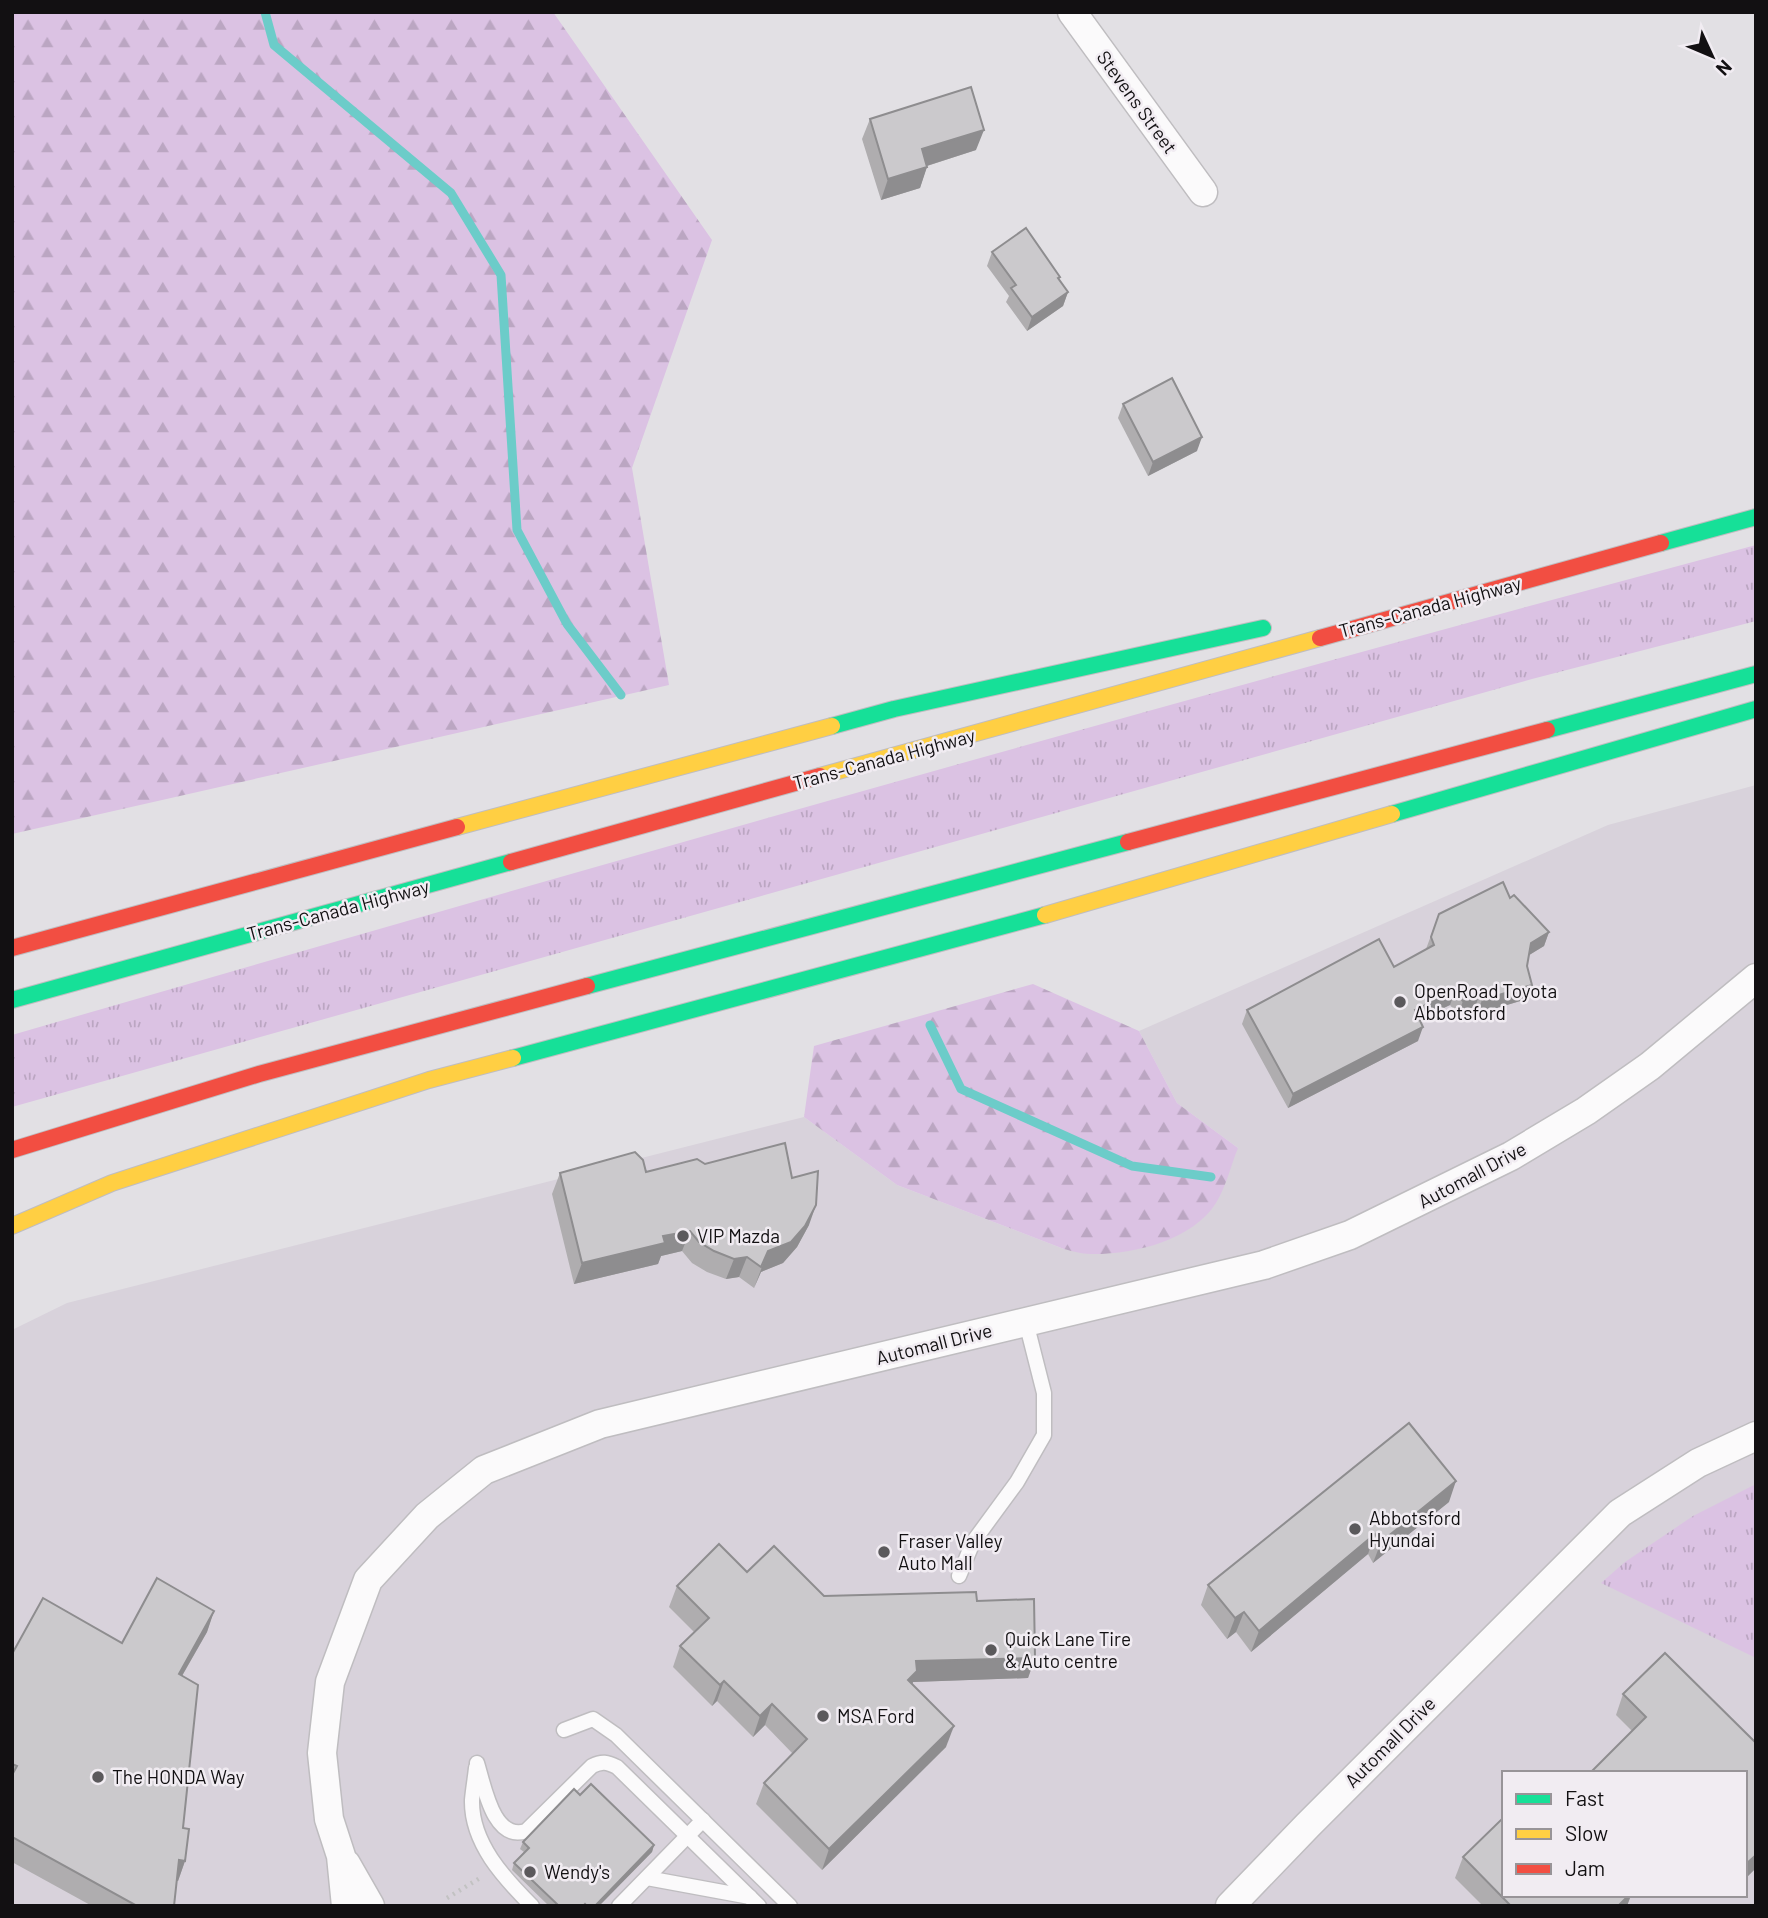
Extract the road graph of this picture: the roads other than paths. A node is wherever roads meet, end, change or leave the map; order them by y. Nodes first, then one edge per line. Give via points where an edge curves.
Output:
1 (1072, 12) edge
2 (1203, 192) dead end
3 (1756, 515) edge
4 (1420, 593) dead end
5 (1285, 624) dead end
6 (1756, 674) edge
7 (1756, 709) edge
8 (78, 930) junction
9 (12, 939) edge
10 (12, 948) edge
11 (1756, 978) edge
12 (12, 1000) edge
13 (12, 1150) edge
14 (12, 1226) edge
15 (1026, 1322) junction
16 (1756, 1436) edge
17 (959, 1576) dead end
18 (564, 1730) dead end
19 (703, 1820) junction
20 (687, 1835) junction
21 (341, 1856) junction
22 (647, 1878) junction
23 (755, 1901) edge
24 (346, 1906) edge
25 (370, 1906) edge
26 (532, 1906) edge
27 (619, 1906) edge
28 (790, 1906) edge
29 (1230, 1906) edge

1 - 2 street, Stevens Street
3 - 4 highway
3 - 12 highway, Trans-Canada Highway
5 - 8 highway via 894,709
6 - 13 highway via 259,1074
7 - 14 highway via 1034,918 429,1080 112,1183
8 - 9 highway
8 - 10 highway
11 - 15 street, Automall Drive via 1650,1066 1586,1111 1429,1198 1350,1235 1264,1265
15 - 17 lane via 1044,1393 1044,1435 974,1542
15 - 21 street, Automall Drive via 600,1424 484,1470 427,1516 368,1580 330,1682 321,1753 329,1819
16 - 29 street, Automall Drive via 1698,1463 1620,1513
18 - 19 lane via 593,1719
19 - 20 lane
19 - 28 lane
20 - 22 lane
20 - 23 lane
20 - 26 lane via 608,1762 584,1772 526,1831 513,1834 495,1816 477,1763 472,1802 476,1823 496,1869
21 - 24 street, Automall Drive
21 - 25 street, Automall Drive
22 - 23 lane
22 - 27 lane

